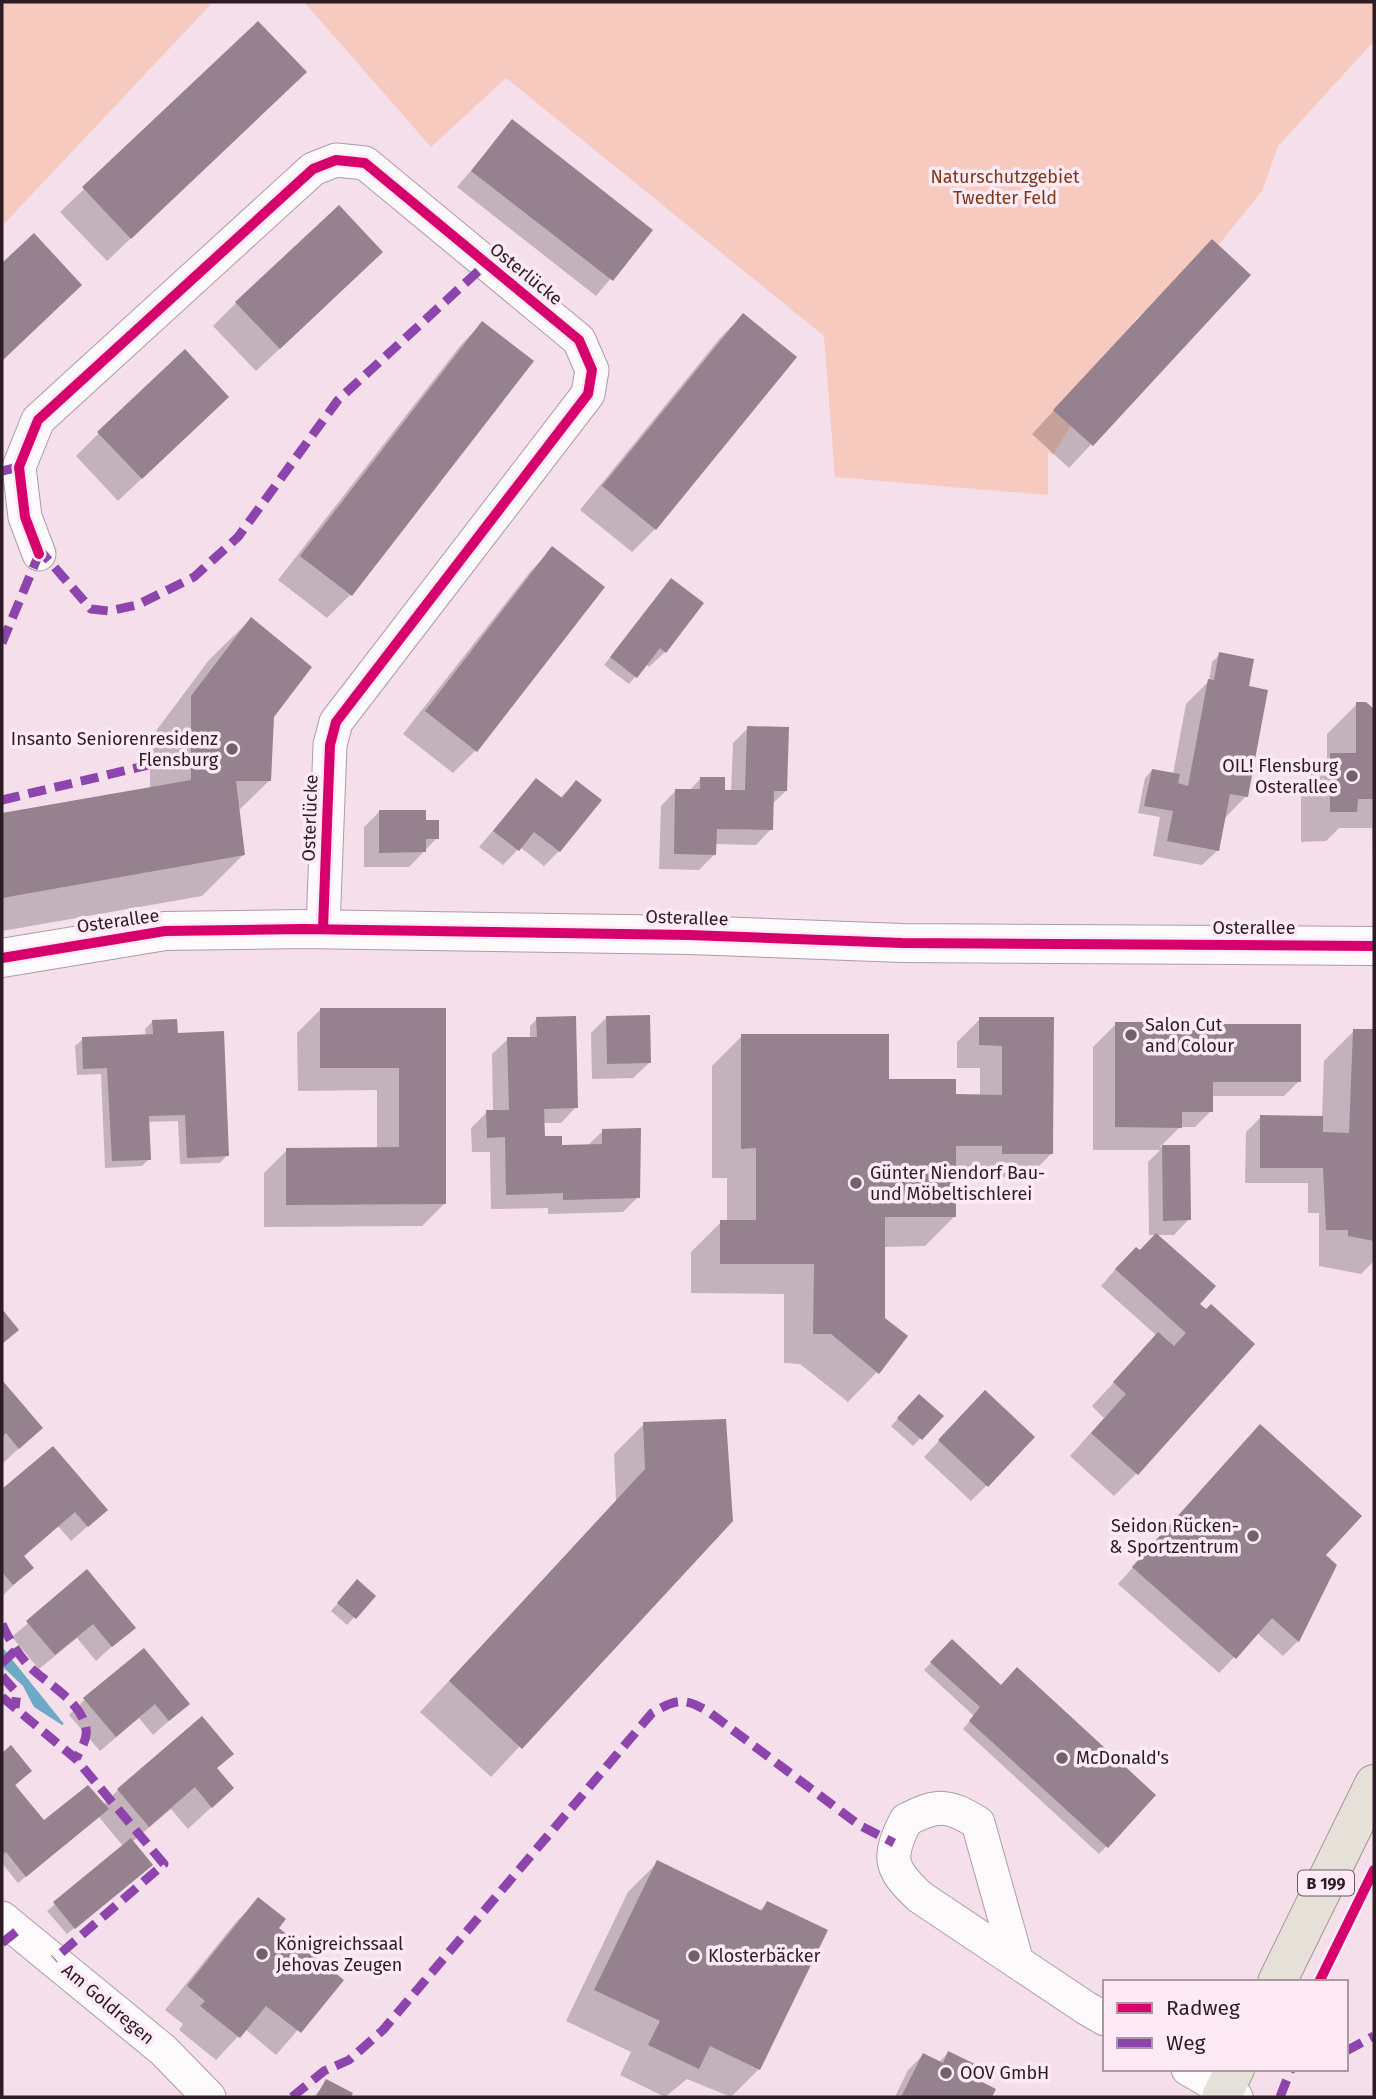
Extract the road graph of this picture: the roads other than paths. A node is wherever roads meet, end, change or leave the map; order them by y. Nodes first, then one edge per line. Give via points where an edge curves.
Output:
1 (40, 554) dead end
2 (323, 928) junction
3 (1374, 946) edge
4 (2, 958) edge
5 (1374, 1784) edge
6 (2, 1918) edge
7 (1017, 1962) junction
8 (1279, 1980) edge
9 (1103, 2019) edge
10 (1192, 2071) edge
11 (1229, 2089) edge
12 (209, 2097) edge

1 - 2 street, Osterlücke via 25,517 19,467 38,420 313,169 336,160 365,163 579,340 592,370 588,394 336,722 330,746
2 - 3 street, Osterallee via 902,943
2 - 4 street, Osterallee via 165,931
5 - 8 main road, B 199
6 - 12 street, Am Goldregen via 163,2050
7 - 7 street via 978,1824 955,1809 929,1808 906,1819 892,1853 897,1875 920,1898
7 - 9 street
10 - 11 street

